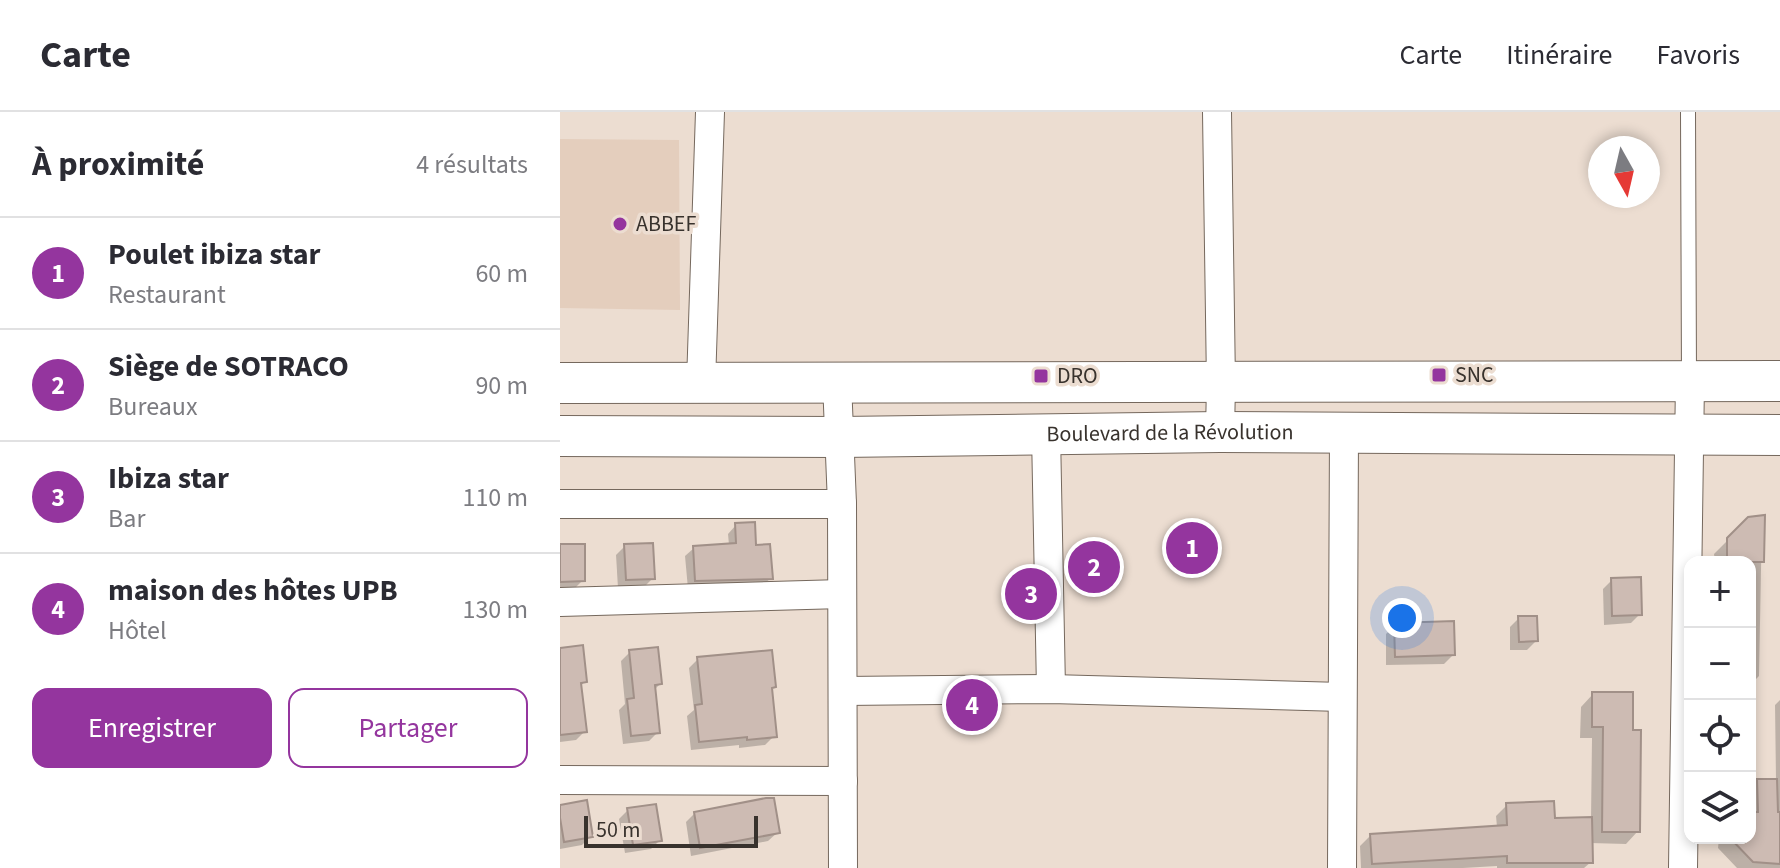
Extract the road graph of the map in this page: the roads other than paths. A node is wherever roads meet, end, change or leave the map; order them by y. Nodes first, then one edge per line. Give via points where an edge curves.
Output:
1 (710, 112) edge
2 (1217, 112) edge
3 (1688, 112) edge
4 (1690, 381) junction
5 (1780, 381) edge
6 (837, 382) junction
7 (560, 383) edge
8 (701, 383) junction
9 (1221, 384) junction
10 (1220, 432) junction
11 (1046, 433) junction
12 (1344, 433) junction
13 (1688, 435) junction
14 (1780, 435) edge
15 (560, 436) edge
16 (840, 437) junction
17 (560, 504) edge
18 (842, 504) junction
19 (842, 594) junction
20 (560, 602) edge
21 (1051, 689) junction
22 (843, 691) junction
23 (1342, 697) junction
24 (560, 780) edge
25 (843, 781) junction
26 (843, 868) edge
27 (1342, 868) edge
28 (1683, 868) edge

1 - 8 street
2 - 9 street
3 - 4 lane
4 - 5 main road
4 - 9 main road
4 - 13 street
6 - 8 main road
6 - 9 main road
6 - 16 street
7 - 8 main road
9 - 10 street
10 - 11 main road, Boulevard de la Révolution
10 - 12 main road, Boulevard de la Révolution
11 - 16 main road, Boulevard de la Révolution
11 - 21 street
12 - 13 main road, Boulevard de la Révolution
12 - 23 street
13 - 14 main road, Boulevard de la Révolution
13 - 28 street
15 - 16 main road, Boulevard de la Révolution
16 - 18 street
17 - 18 street
18 - 19 street
19 - 20 street
19 - 22 street
21 - 22 street
21 - 23 street
22 - 25 street
23 - 27 street
24 - 25 street
25 - 26 street

